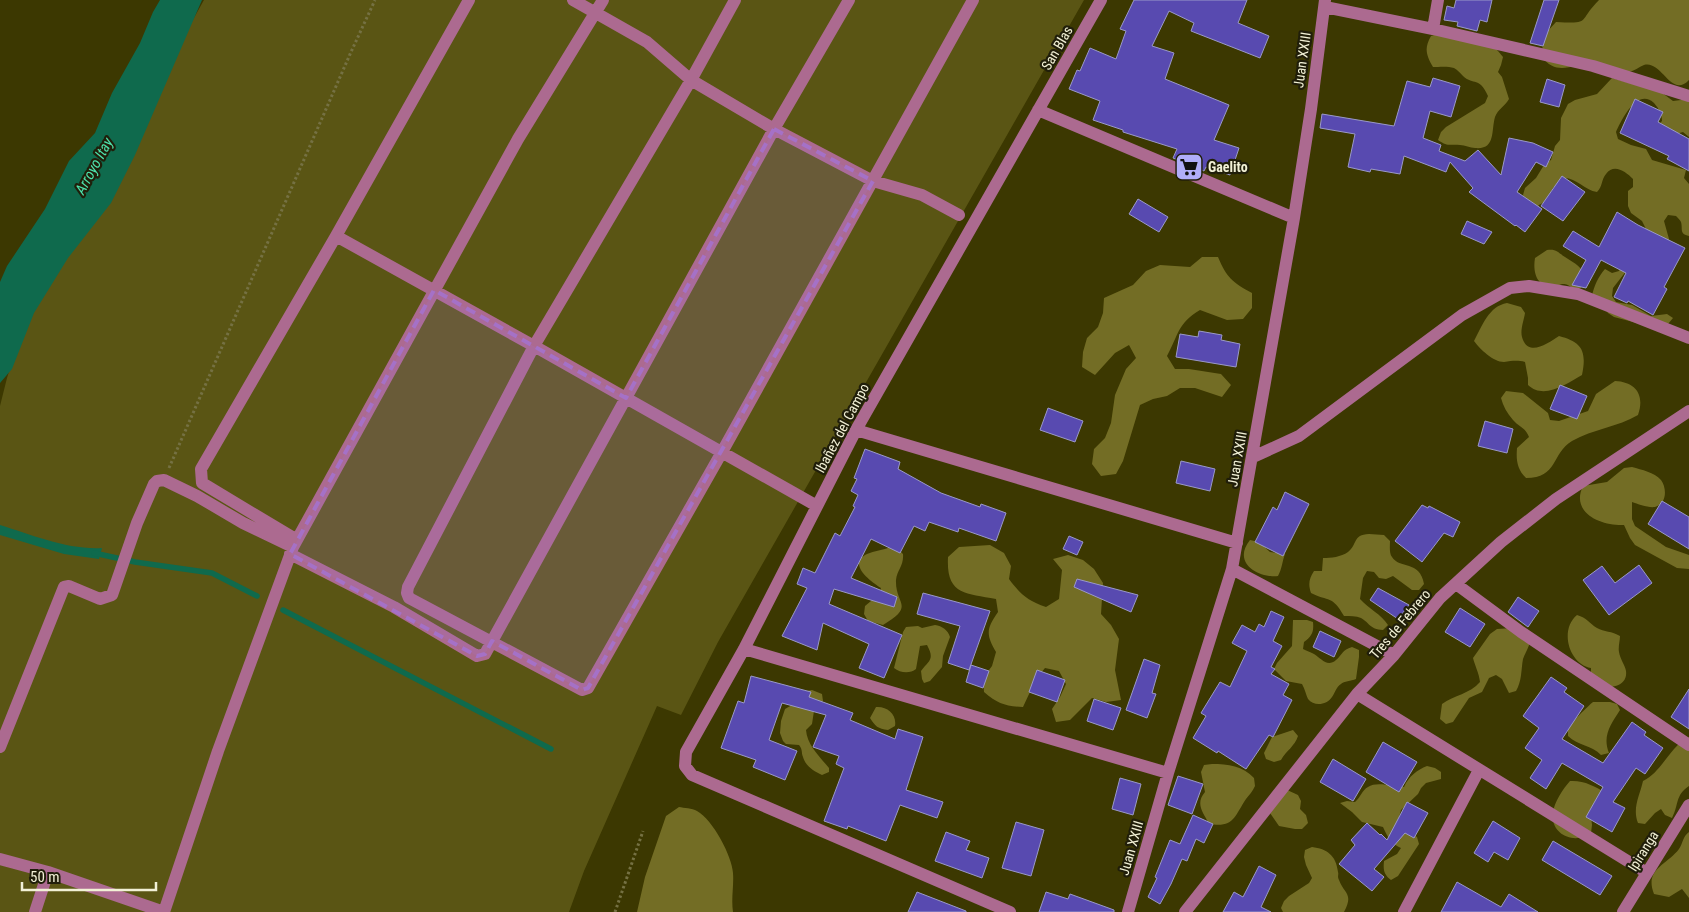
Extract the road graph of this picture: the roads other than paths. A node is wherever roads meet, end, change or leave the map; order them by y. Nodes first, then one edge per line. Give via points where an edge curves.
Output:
1 (469, 0) edge
2 (573, 0) edge
3 (603, 0) edge
4 (735, 0) edge
5 (849, 0) edge
6 (973, 0) edge
7 (1101, 0) edge
8 (1438, 0) edge
9 (1325, 4) edge
10 (596, 12) junction
11 (1433, 29) junction
12 (692, 80) junction
13 (1689, 96) edge
14 (1038, 110) junction
15 (774, 129) junction
16 (873, 181) junction
17 (959, 215) dead end
18 (1294, 218) junction
19 (336, 236) junction
20 (434, 290) junction
21 (1689, 338) edge
22 (534, 346) junction
23 (626, 398) junction
24 (1689, 411) edge
25 (856, 430) junction
26 (722, 452) junction
27 (1253, 457) junction
28 (817, 506) junction
29 (1237, 543) junction
30 (294, 547) junction
31 (1232, 570) junction
32 (1456, 584) junction
33 (492, 641) junction
34 (744, 649) junction
35 (1394, 655) junction
36 (1357, 694) junction
37 (1689, 745) edge
38 (0, 747) edge
39 (1479, 770) junction
40 (1168, 774) junction
41 (1689, 805) edge
42 (0, 859) edge
43 (48, 872) junction
44 (1647, 873) junction
45 (35, 912) edge
46 (164, 912) edge
47 (1010, 912) edge
48 (1128, 912) edge
49 (1186, 912) edge
50 (1404, 912) edge
51 (1623, 912) edge

1 - 19 street
2 - 10 street
3 - 10 street
4 - 12 street
5 - 15 street
6 - 16 street
7 - 14 street, San Blas
8 - 11 street
9 - 11 street
9 - 18 street, Juan XXIII
10 - 12 street via 647,42
10 - 20 street via 518,139
11 - 13 street via 1593,66
12 - 15 street
12 - 22 street
14 - 18 street
14 - 25 street, Ibañez del Campo
15 - 16 street
15 - 23 street
16 - 17 street via 922,195
16 - 26 street
18 - 27 street, Juan XXIII
19 - 20 street
19 - 30 street via 201,469 202,483
20 - 22 street
20 - 30 street
21 - 27 street via 1578,294 1529,286 1510,288 1462,315 1299,436
22 - 23 street
22 - 33 street via 407,592 409,598
23 - 26 street
23 - 33 street
24 - 32 street, Tres de Febrero via 1556,499 1501,542
25 - 28 street, Ibañez del Campo
25 - 29 street
26 - 28 street
26 - 33 street via 588,688 582,690
27 - 29 street, Juan XXIII
28 - 34 street, Ibañez del Campo
29 - 31 street, Juan XXIII
30 - 33 street via 477,656 485,654
30 - 38 street via 243,523 198,496 164,480 157,481 136,523 112,595 100,598 64,587
30 - 46 street via 218,751
31 - 35 street
31 - 40 street, Juan XXIII
32 - 35 street, Tres de Febrero via 1440,598
32 - 37 street
34 - 40 street
34 - 47 street, Ibañez del Campo via 686,752 685,766 692,775
35 - 36 street, Tres de Febrero
36 - 39 street
36 - 49 street, Tres de Febrero
39 - 44 street
39 - 50 street
40 - 48 street, Juan XXIII
41 - 44 street, Ipiranga
42 - 43 street
43 - 45 street
43 - 46 street
44 - 51 street, Ipiranga

